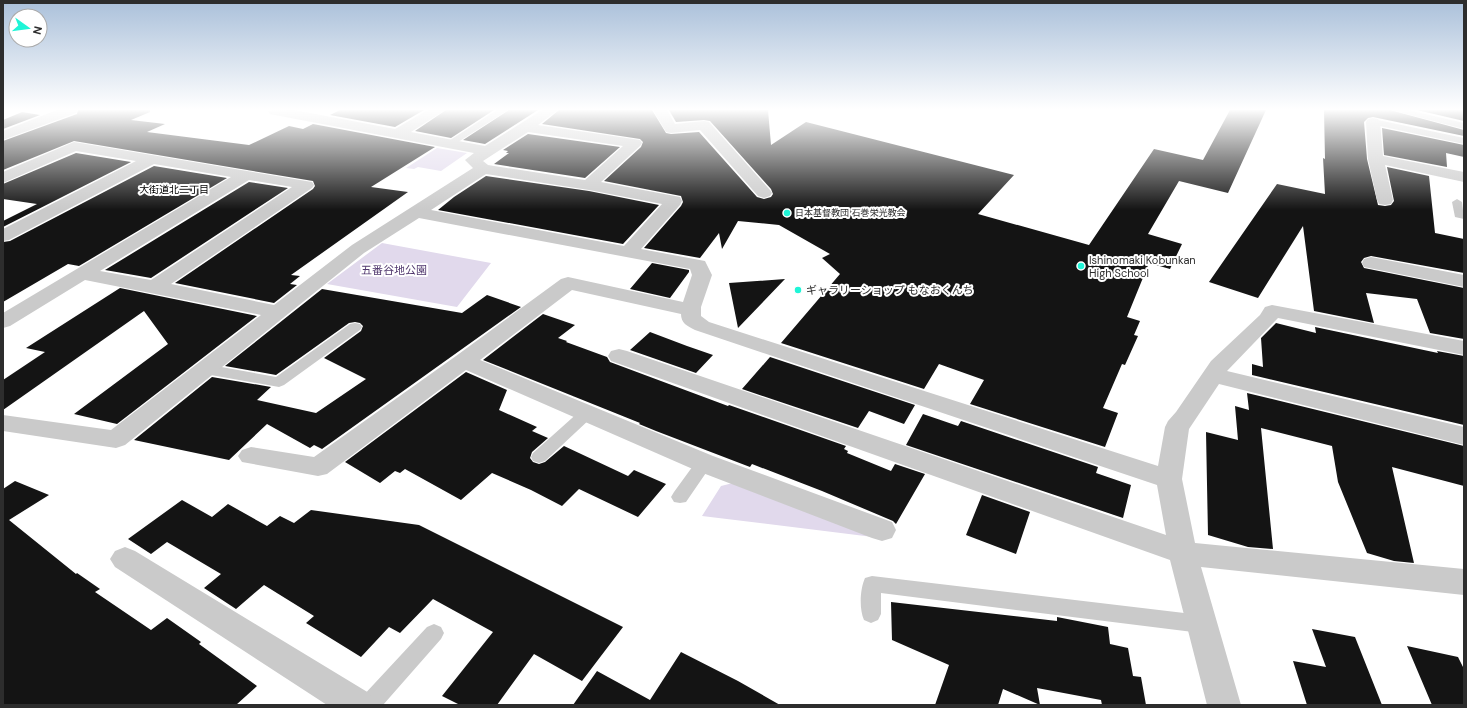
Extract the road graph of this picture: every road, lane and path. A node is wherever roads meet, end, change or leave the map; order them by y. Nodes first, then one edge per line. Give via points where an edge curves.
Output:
1 (444, 143) edge
2 (506, 143) edge
3 (635, 143) edge
4 (720, 143) edge
5 (1375, 143) edge
6 (449, 144) joint
7 (152, 159) junction
8 (485, 160) junction
9 (1376, 160) junction
10 (7, 174) edge
11 (246, 175) junction
12 (1464, 177) edge
13 (589, 185) junction
14 (764, 193) dead end
15 (1385, 200) dead end
16 (1457, 202) dead end
17 (415, 212) junction
18 (1464, 216) edge
19 (3, 236) edge
20 (628, 252) junction
21 (1371, 264) dead end
22 (82, 274) junction
23 (1464, 281) edge
24 (154, 287) junction
25 (691, 310) junction
26 (278, 312) junction
27 (3, 322) edge
28 (355, 327) dead end
29 (1464, 348) edge
30 (619, 356) dead end
31 (464, 361) junction
32 (205, 369) junction
33 (1213, 375) junction
34 (586, 414) junction
35 (3, 423) edge
36 (1464, 436) edge
37 (251, 456) dead end
38 (539, 457) dead end
39 (704, 463) junction
40 (1169, 479) junction
41 (680, 497) dead end
42 (882, 530) dead end
43 (1183, 553) junction
44 (125, 559) dead end
45 (1464, 582) edge
46 (871, 614) dead end
47 (1201, 624) junction
48 (434, 633) dead end
49 (357, 705) edge
50 (369, 705) edge
51 (1224, 705) edge

1 - 6 street
2 - 8 street
3 - 13 street
4 - 14 street
5 - 9 street
6 - 8 street
7 - 10 street via 74,146
7 - 11 street
7 - 19 street
8 - 13 street
8 - 17 street
9 - 12 street
9 - 15 street
11 - 22 street
11 - 24 street via 306,185
13 - 20 street via 674,201
16 - 18 lane via 1459,215
17 - 20 street
17 - 26 street via 358,250
20 - 25 street via 698,265 702,275
21 - 23 street
22 - 24 street
22 - 27 street
24 - 26 street
25 - 31 street via 568,283
25 - 40 street via 691,319 702,326
26 - 32 street
28 - 32 lane via 279,382
29 - 33 street via 1272,312
30 - 43 street
31 - 34 street
31 - 37 street via 318,467
32 - 35 street via 116,438
33 - 36 street
33 - 40 street via 1177,427
34 - 38 lane
34 - 39 street
39 - 41 lane
39 - 42 street
40 - 43 street
43 - 45 street
43 - 47 street
44 - 49 street
46 - 47 lane via 872,584
47 - 51 street
48 - 50 lane

